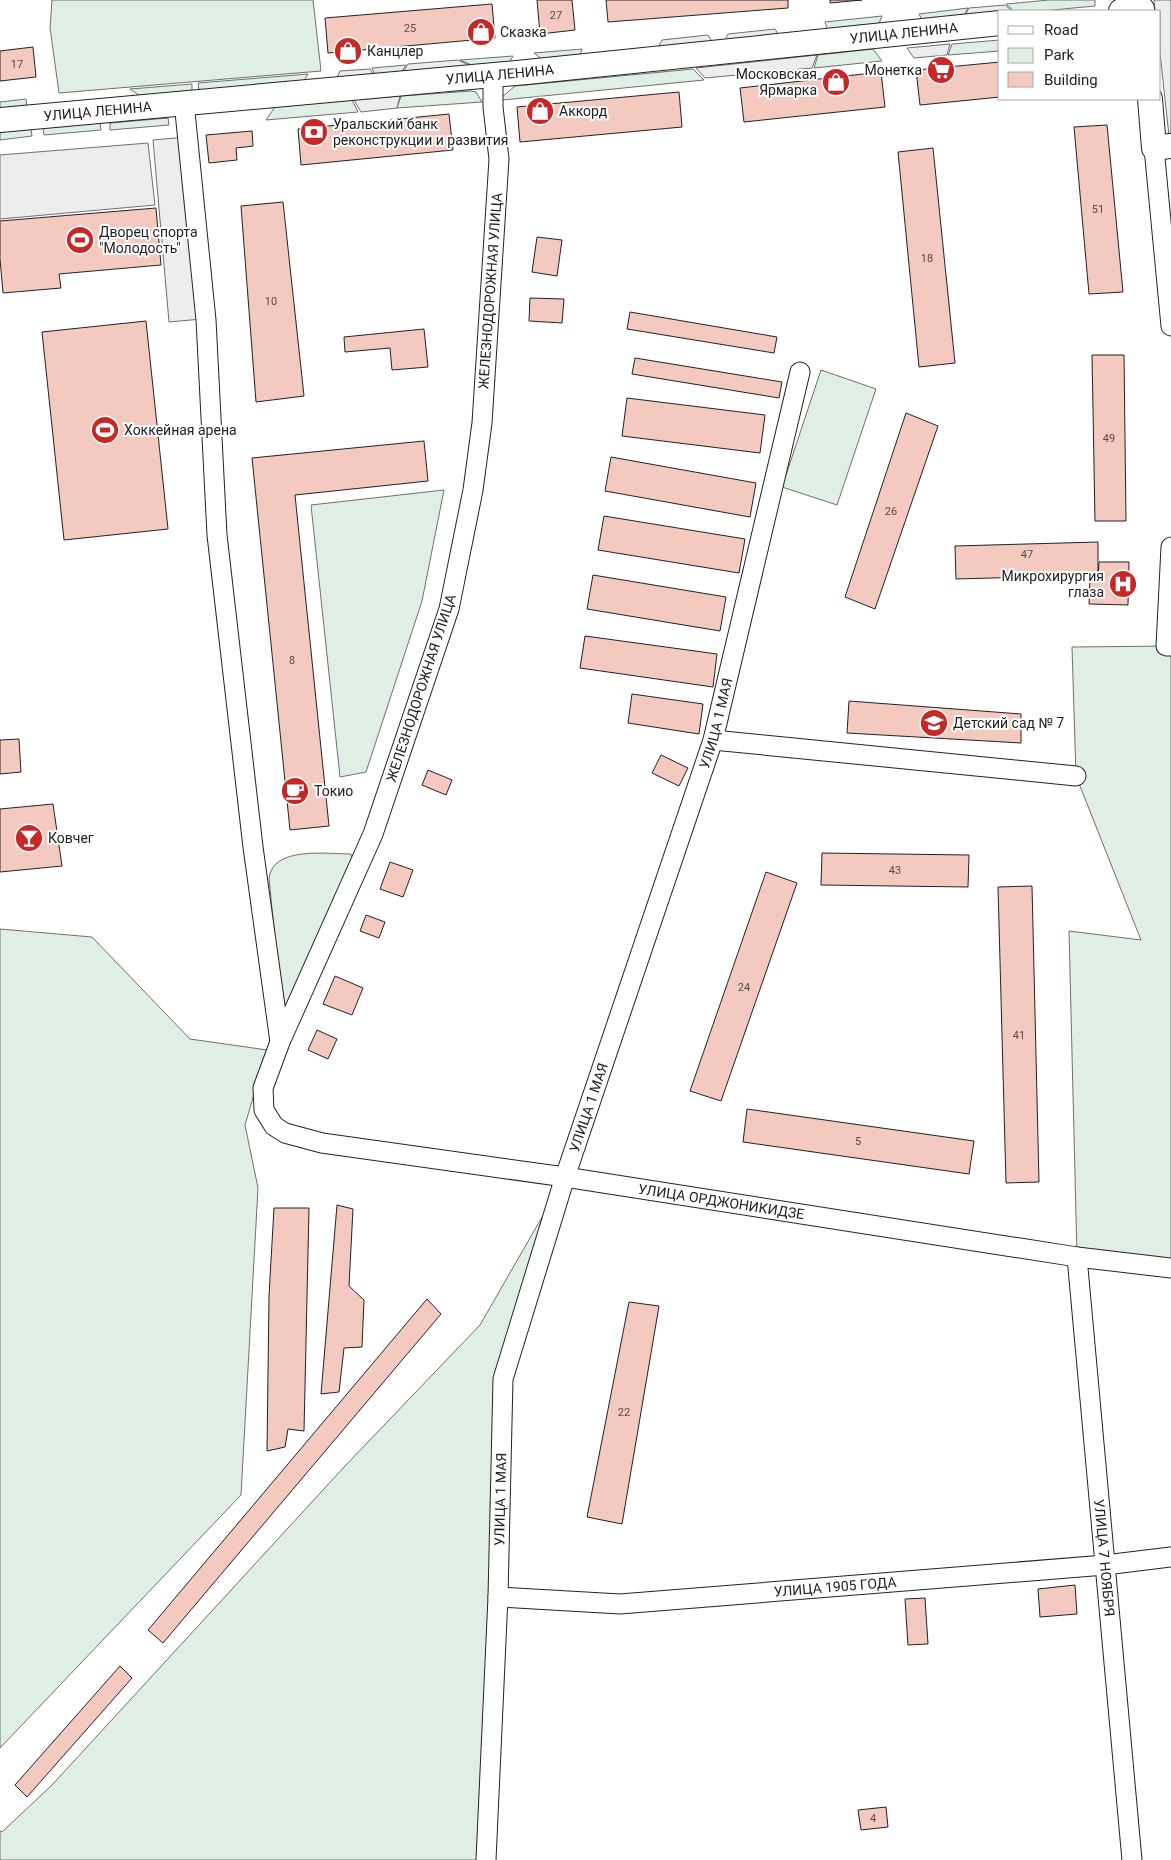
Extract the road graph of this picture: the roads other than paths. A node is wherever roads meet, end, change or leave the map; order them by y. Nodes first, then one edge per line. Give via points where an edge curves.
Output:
1 (998, 23) edge
2 (493, 74) junction
3 (1150, 100) edge
4 (184, 102) junction
5 (0, 120) edge
6 (1162, 147) edge
7 (1171, 326) edge
8 (800, 372) dead end
9 (1171, 547) edge
10 (1169, 646) edge
11 (713, 740) junction
12 (1076, 776) dead end
13 (280, 1042) junction
14 (274, 1126) joint
15 (565, 1177) junction
16 (1077, 1257) junction
17 (1171, 1268) edge
18 (1171, 1557) edge
19 (1105, 1565) junction
20 (498, 1597) junction
21 (486, 1860) edge
22 (1132, 1860) edge

1 - 2 main road, УЛИЦА ЛЕНИНА
2 - 4 main road, УЛИЦА ЛЕНИНА
2 - 13 street, ЖЕЛЕЗНОДОРОЖНАЯ УЛИЦА via 499,159 482,423 473,490 449,609 373,834
3 - 6 main road
4 - 5 main road, УЛИЦА ЛЕНИНА
4 - 13 street via 206,320 217,535 253,847
6 - 7 street
8 - 11 street, УЛИЦА 1 МАЯ
9 - 10 street
11 - 12 street
11 - 15 street, УЛИЦА 1 МАЯ
13 - 14 street, ЖЕЛЕЗНОДОРОЖНАЯ УЛИЦА via 263,1088 264,1110
14 - 15 street, УЛИЦА ОРДЖОНИКИДЗЕ via 285,1133 322,1143
15 - 16 street, УЛИЦА ОРДЖОНИКИДЗЕ
15 - 20 street, УЛИЦА 1 МАЯ via 503,1379
16 - 17 street, УЛИЦА ОРДЖОНИКИДЗЕ
16 - 19 street, УЛИЦА 7 НОЯБРЯ
18 - 19 street, УЛИЦА 1905 ГОДА
19 - 20 street, УЛИЦА 1905 ГОДА via 620,1604
19 - 22 street, УЛИЦА 7 НОЯБРЯ
20 - 21 street, УЛИЦА 1 МАЯ

